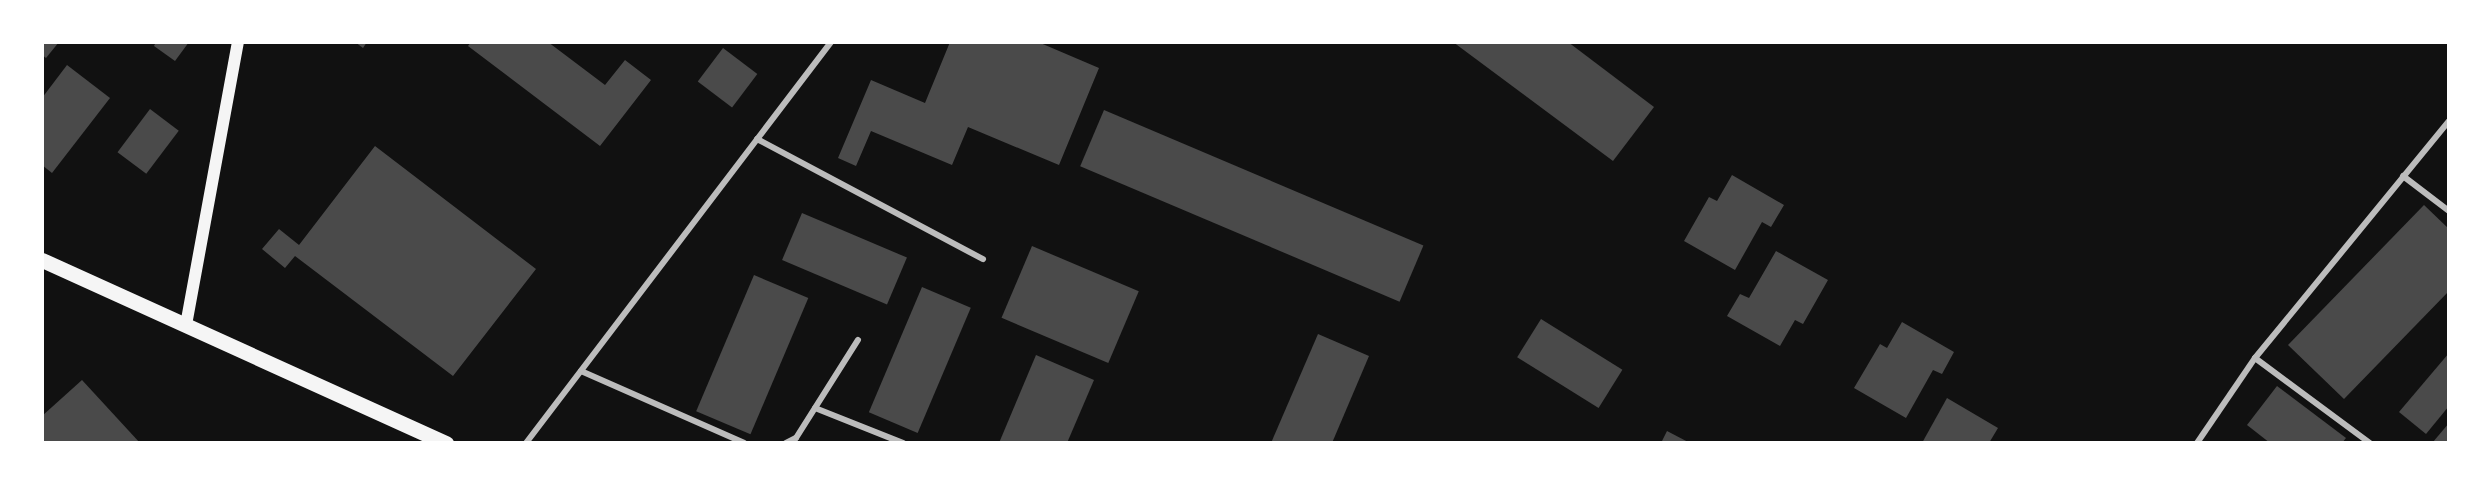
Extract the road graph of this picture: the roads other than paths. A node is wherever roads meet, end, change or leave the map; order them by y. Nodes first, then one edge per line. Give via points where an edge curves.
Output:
1 (238, 42) edge
2 (831, 42) edge
3 (2449, 121) edge
4 (757, 139) junction
5 (2403, 176) junction
6 (2449, 211) edge
7 (983, 259) dead end
8 (42, 260) edge
9 (186, 325) junction
10 (858, 340) dead end
11 (2255, 358) junction
12 (581, 371) junction
13 (815, 408) junction
14 (446, 443) edge
15 (526, 443) edge
16 (744, 443) edge
17 (786, 443) edge
18 (903, 443) edge
19 (2197, 443) edge
20 (2370, 443) edge

1 - 9 main road
2 - 4 street
3 - 5 street
4 - 7 street
4 - 12 street
5 - 6 street
5 - 11 street
8 - 9 main road
9 - 14 main road
10 - 13 street
11 - 19 street
11 - 20 street
12 - 15 street
12 - 16 street
13 - 17 street via 796,438
13 - 18 street

